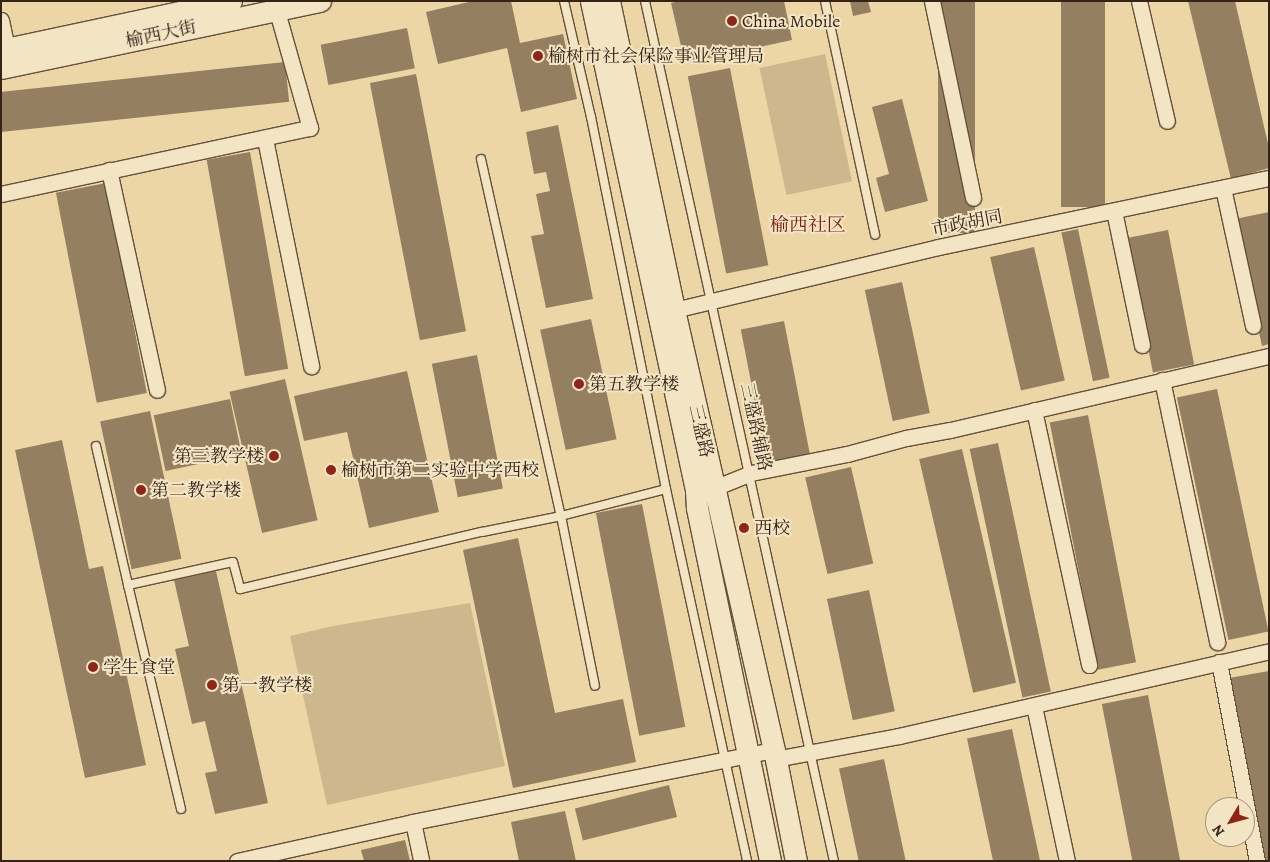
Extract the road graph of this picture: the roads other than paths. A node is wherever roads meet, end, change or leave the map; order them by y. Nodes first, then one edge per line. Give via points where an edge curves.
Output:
1 (231, 1) edge
2 (320, 1) edge
3 (564, 1) edge
4 (591, 1) edge
5 (609, 1) edge
6 (645, 1) edge
7 (824, 1) edge
8 (932, 1) edge
9 (1139, 1) edge
10 (275, 6) edge
11 (1, 20) edge
12 (3, 56) edge
13 (1167, 121) dead end
14 (265, 139) junction
15 (481, 159) dead end
16 (109, 170) junction
17 (1269, 178) edge
18 (1223, 188) junction
19 (1, 194) edge
20 (973, 198) dead end
21 (1114, 211) junction
22 (875, 234) dead end
23 (712, 300) junction
24 (674, 310) junction
25 (1253, 326) dead end
26 (1142, 344) dead end
27 (1269, 356) edge
28 (311, 366) dead end
29 (1162, 380) junction
30 (157, 390) dead end
31 (1034, 410) junction
32 (96, 446) dead end
33 (751, 473) junction
34 (714, 488) junction
35 (666, 489) junction
36 (561, 516) junction
37 (128, 585) junction
38 (1217, 642) dead end
39 (1269, 652) edge
40 (1219, 662) junction
41 (1088, 665) dead end
42 (595, 686) dead end
43 (1034, 706) junction
44 (775, 754) junction
45 (810, 754) junction
46 (747, 755) junction
47 (725, 760) junction
48 (181, 809) dead end
49 (413, 822) junction
50 (295, 855) edge
51 (237, 861) edge
52 (422, 861) edge
53 (747, 861) edge
54 (770, 861) edge
55 (796, 861) edge
56 (834, 861) edge
57 (1067, 861) edge
58 (1257, 861) edge

1 - 12 main road, 榆西大街
2 - 10 main road, 榆西大街
3 - 35 lane via 591,117
4 - 46 main road, 三盛路 via 696,490
5 - 24 main road, 三盛路
6 - 23 lane, 三盛路辅路
7 - 22 lane
8 - 20 street
9 - 13 street
10 - 12 main road, 榆西大街
10 - 14 street via 310,128
11 - 12 street
14 - 16 street
14 - 28 street
15 - 36 lane
16 - 19 street
16 - 30 street
17 - 18 street, 市政胡同
18 - 21 street, 市政胡同
18 - 25 street
21 - 23 street, 市政胡同 via 938,247
21 - 26 street
23 - 24 street, 市政胡同
23 - 33 lane, 三盛路辅路
24 - 34 main road, 三盛路
27 - 29 street
29 - 31 street
29 - 38 street
31 - 33 street
31 - 41 street
32 - 37 lane
33 - 34 street
33 - 45 lane, 三盛路辅路
34 - 44 main road, 三盛路
35 - 36 lane
35 - 47 lane
36 - 37 lane via 240,588 233,562
36 - 42 lane
37 - 48 lane
39 - 40 street
40 - 43 street
40 - 58 street
43 - 45 street
43 - 57 street
44 - 45 street
44 - 46 street
44 - 55 main road, 三盛路
45 - 56 lane, 三盛路辅路
46 - 47 street
46 - 54 main road, 三盛路
47 - 49 street
47 - 53 lane
49 - 50 street
49 - 52 street
50 - 51 street

